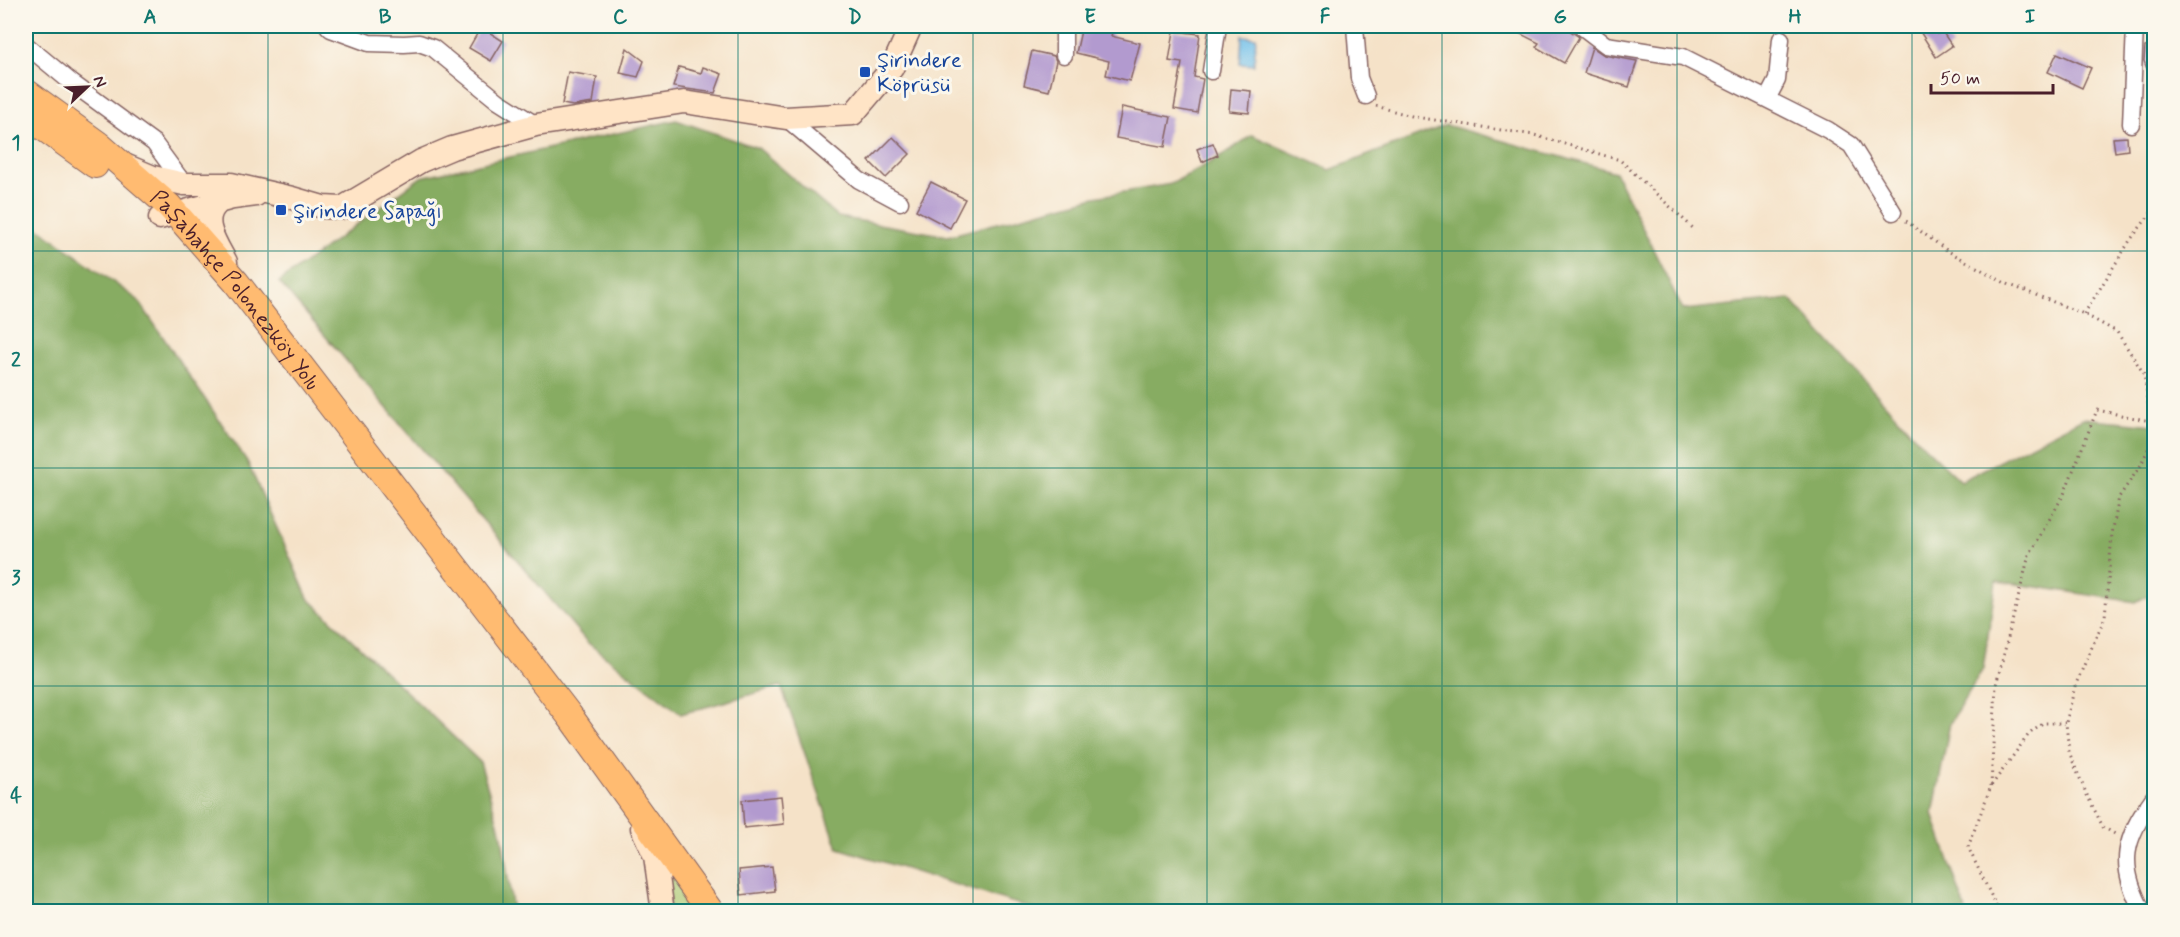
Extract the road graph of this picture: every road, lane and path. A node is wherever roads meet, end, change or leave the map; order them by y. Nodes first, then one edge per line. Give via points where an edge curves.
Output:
1 (911, 26) edge
2 (1064, 26) edge
3 (1218, 26) edge
4 (1354, 26) edge
5 (1581, 26) edge
6 (2135, 26) edge
7 (331, 27) edge
8 (1781, 39) dead end
9 (26, 45) edge
10 (1064, 55) dead end
11 (1211, 71) dead end
12 (26, 92) edge
13 (1366, 96) joint
14 (1767, 99) junction
15 (26, 115) edge
16 (786, 118) junction
17 (2131, 124) dead end
18 (536, 125) junction
19 (122, 164) junction
20 (184, 184) junction
21 (273, 193) junction
22 (900, 202) dead end
23 (217, 204) junction
24 (2154, 209) edge
25 (168, 212) junction
26 (1893, 212) joint
27 (1694, 229) dead end
28 (236, 282) junction
29 (2084, 314) junction
30 (2150, 421) junction
31 (416, 516) junction
32 (569, 715) junction
33 (2066, 723) junction
34 (620, 784) junction
35 (1990, 786) junction
36 (2154, 797) edge
37 (2129, 843) junction
38 (663, 912) edge
39 (711, 912) edge
40 (728, 912) edge
41 (1999, 912) edge
42 (2143, 912) edge

1 - 16 street via 892,68 853,114
2 - 10 street
3 - 11 street
4 - 13 street via 1359,78
5 - 14 street via 1606,45 1683,57
6 - 17 street
7 - 18 street via 369,43 419,43 433,48
8 - 14 street via 1777,80
9 - 20 street via 154,143
12 - 19 main road, Paşabahçe Polonezköy Yolu
13 - 27 path via 1376,106 1415,117 1534,135 1620,160
14 - 26 street via 1851,145
15 - 25 main road, Paşabahçe Polonezköy Yolu
16 - 18 street via 684,102
16 - 22 street via 859,180
18 - 21 street via 421,160 342,208 323,207
19 - 20 street
19 - 25 main road, Paşabahçe Polonezköy Yolu
20 - 21 street via 231,184
20 - 25 street
21 - 23 street
23 - 25 street
23 - 28 street via 209,221 211,234
24 - 29 path
25 - 28 main road, Paşabahçe Polonezköy Yolu
25 - 31 main road, Paşabahçe Polonezköy Yolu via 312,399
26 - 29 path via 1948,251 2005,283
28 - 31 main road, Paşabahçe Polonezköy Yolu
29 - 30 path via 2117,332 2144,374
30 - 33 path via 2153,438 2141,465 2119,497 2105,617 2075,686
30 - 35 path via 2097,410 2064,494 2029,555 1996,685
31 - 32 main road, Paşabahçe Polonezköy Yolu
32 - 34 main road, Paşabahçe Polonezköy Yolu
32 - 40 main road, Paşabahçe Polonezköy Yolu via 672,836
33 - 35 path via 2044,723 2029,734
33 - 37 path via 2069,752 2103,827
34 - 38 street via 655,856
34 - 39 main road, Paşabahçe Polonezköy Yolu
35 - 41 path via 1968,847
36 - 37 street via 2137,821
37 - 42 street via 2127,874

